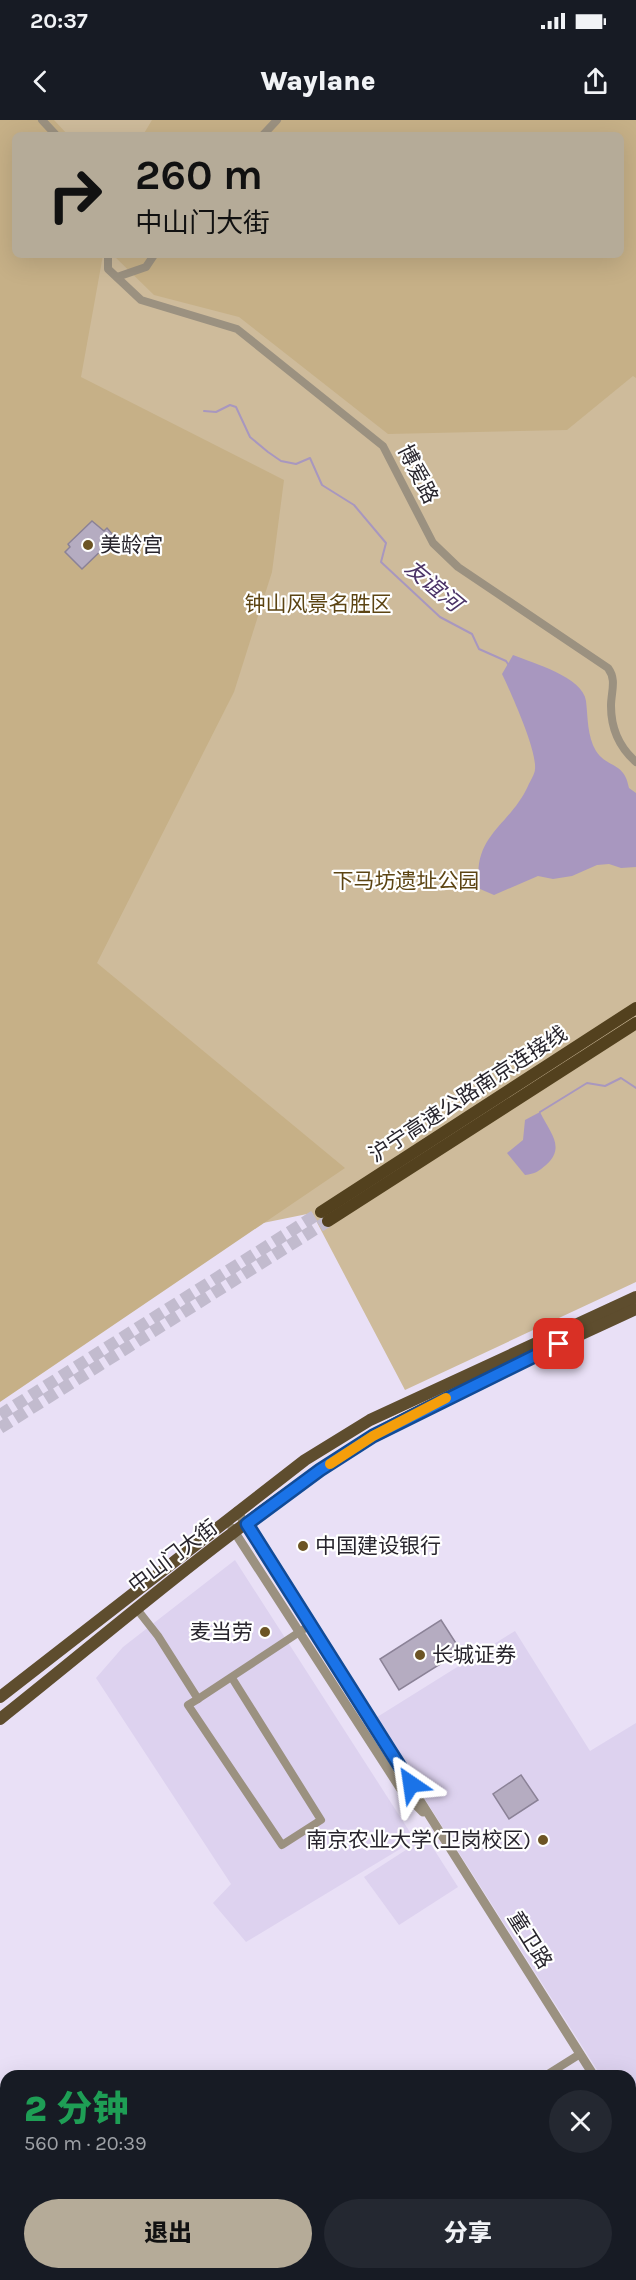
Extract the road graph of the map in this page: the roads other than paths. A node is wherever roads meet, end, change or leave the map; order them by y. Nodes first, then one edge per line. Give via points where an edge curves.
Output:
1 (42, 120) edge
2 (277, 120) edge
3 (53, 132) edge
4 (266, 132) edge
5 (108, 258) edge
6 (152, 258) edge
7 (117, 277) junction
8 (636, 762) edge
9 (636, 1008) edge
10 (636, 1023) edge
11 (636, 1297) edge
12 (636, 1309) edge
13 (237, 1511) junction
14 (226, 1520) junction
15 (247, 1524) junction
16 (235, 1533) junction
17 (136, 1608) junction
18 (310, 1625) junction
19 (300, 1632) junction
20 (232, 1678) junction
21 (0, 1697) edge
22 (198, 1699) junction
23 (0, 1719) edge
24 (436, 1824) junction
25 (580, 2054) junction
26 (555, 2070) edge
27 (590, 2070) edge

1 - 3 street
2 - 4 street
5 - 7 street, 博爱路 via 108,269
6 - 7 street via 146,267
7 - 8 street, 博爱路 via 141,300 237,329 383,446 433,543 458,567 608,668 614,681 611,704 616,736
9 - 10 highway, 沪宁高速公路南京连接线 via 324,1216
11 - 13 main road, 中山门大街 via 370,1420 305,1460
12 - 15 main road, 中山门大街 via 373,1436
13 - 14 main road, 中山门大街
13 - 15 street, 童卫路
14 - 16 street, 童卫路
14 - 21 main road, 中山门大街
15 - 16 main road, 中山门大街
15 - 18 street, 童卫路
16 - 17 main road, 中山门大街
16 - 19 street, 童卫路
17 - 22 street
17 - 23 main road, 中山门大街
18 - 19 street
18 - 24 street, 童卫路
19 - 20 street
19 - 24 street, 童卫路 via 402,1791
20 - 22 street
20 - 22 street via 321,1820 282,1845 188,1705
24 - 25 street, 童卫路
25 - 26 street
25 - 27 street, 童卫路

